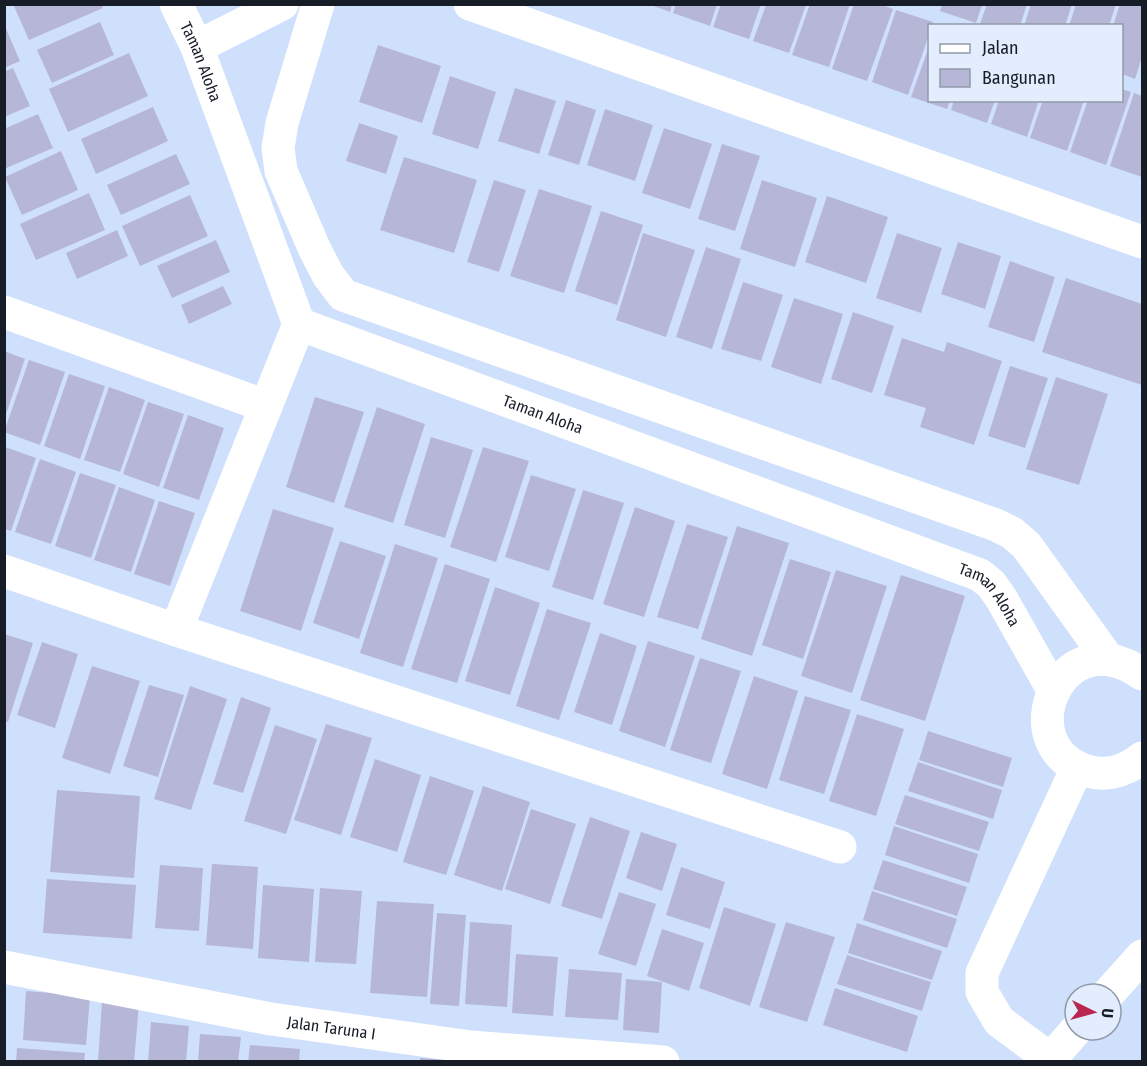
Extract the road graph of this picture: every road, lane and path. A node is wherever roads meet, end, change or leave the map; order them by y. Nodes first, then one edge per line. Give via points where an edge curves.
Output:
1 (176, 4) edge
2 (282, 4) edge
3 (318, 4) edge
4 (470, 4) edge
5 (197, 47) junction
6 (1143, 242) edge
7 (8, 307) edge
8 (299, 324) junction
9 (266, 406) junction
10 (4, 571) edge
11 (176, 630) junction
12 (1108, 659) junction
13 (1143, 674) edge
14 (1053, 690) junction
15 (1077, 768) junction
16 (1138, 773) edge
17 (840, 847) dead end
18 (1143, 956) edge
19 (4, 967) edge
20 (1119, 982) edge
21 (1065, 1042) edge
22 (1049, 1060) edge
23 (663, 1062) edge

1 - 5 street, Taman Aloha
2 - 5 street
3 - 12 street via 278,148 281,171 315,250 343,296 996,525 1026,545
4 - 6 street
5 - 8 street, Taman Aloha
7 - 9 street
8 - 9 street
8 - 14 street, Taman Aloha via 980,575 1001,598
9 - 11 street
10 - 11 street
11 - 17 street
12 - 13 street
12 - 14 street via 1086,662 1066,673
14 - 15 street via 1047,725 1063,757
15 - 16 street via 1094,773
15 - 22 street via 982,973 982,992 999,1021
18 - 20 street
19 - 23 street, Jalan Taruna I via 271,1019 471,1047
21 - 22 street

